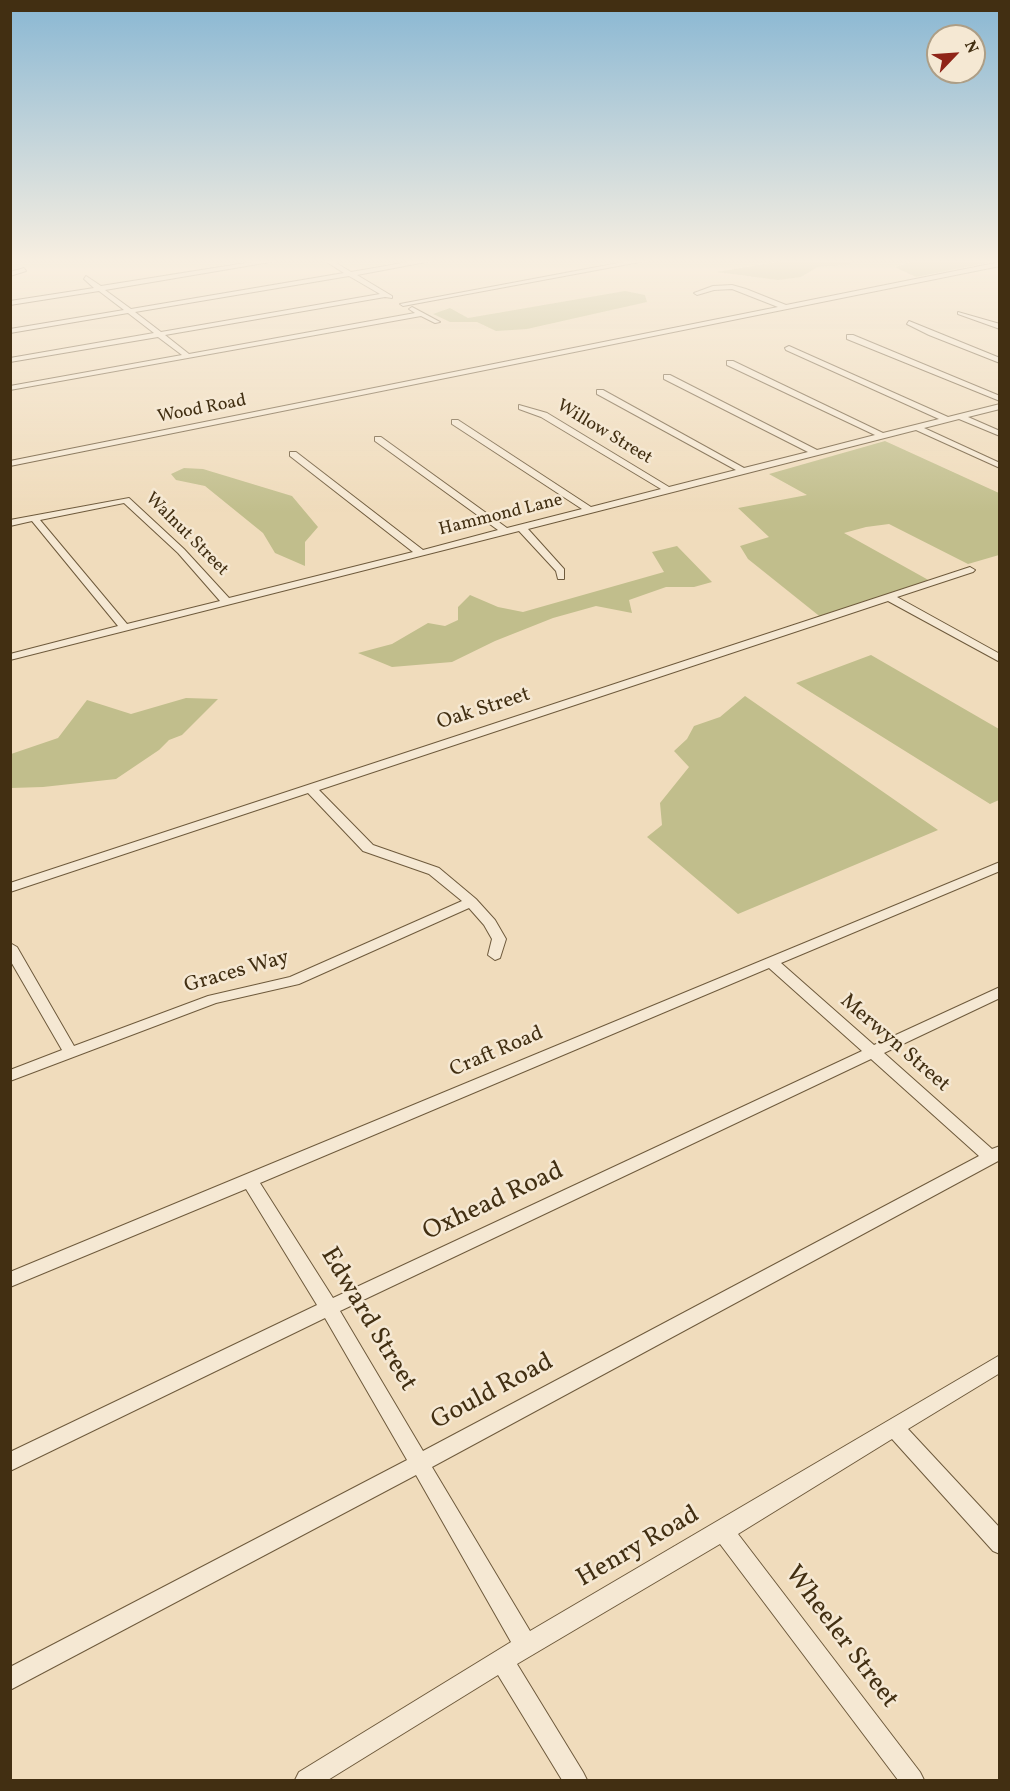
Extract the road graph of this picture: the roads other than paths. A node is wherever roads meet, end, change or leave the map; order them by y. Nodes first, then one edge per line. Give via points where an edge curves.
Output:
1 (99, 345) edge
2 (173, 345) edge
3 (251, 345) edge
4 (599, 345) edge
5 (868, 345) edge
6 (958, 345) edge
7 (789, 348) dead end
8 (188, 356) junction
9 (10, 360) edge
10 (999, 361) edge
11 (730, 363) dead end
12 (667, 377) dead end
13 (10, 388) edge
14 (600, 392) dead end
15 (999, 399) edge
16 (999, 406) edge
17 (522, 407) dead end
18 (960, 416) junction
19 (948, 420) junction
20 (455, 422) dead end
21 (916, 428) junction
22 (999, 434) edge
23 (883, 436) junction
24 (378, 439) dead end
25 (816, 453) junction
26 (293, 454) dead end
27 (10, 464) edge
28 (999, 466) edge
29 (743, 471) junction
30 (668, 490) junction
31 (590, 510) junction
32 (34, 518) junction
33 (10, 523) edge
34 (522, 528) junction
35 (506, 532) junction
36 (421, 553) junction
37 (970, 570) dead end
38 (561, 577) dead end
39 (889, 597) junction
40 (228, 603) junction
41 (125, 628) junction
42 (10, 657) edge
43 (999, 658) edge
44 (310, 788) junction
45 (999, 866) edge
46 (10, 888) edge
47 (471, 902) junction
48 (10, 947) edge
49 (495, 955) dead end
50 (770, 962) junction
51 (999, 992) edge
52 (71, 1053) junction
53 (873, 1054) junction
54 (10, 1076) edge
55 (995, 1154) edge
56 (249, 1180) junction
57 (10, 1280) edge
58 (329, 1308) junction
59 (999, 1363) edge
60 (894, 1427) junction
61 (10, 1462) edge
62 (418, 1464) junction
63 (723, 1531) junction
64 (999, 1544) edge
65 (526, 1646) junction
66 (502, 1660) junction
67 (10, 1678) edge
68 (307, 1780) edge
69 (575, 1780) edge
70 (912, 1780) edge

1 - 9 street
2 - 8 street
3 - 8 street
4 - 27 street, Wood Road
5 - 15 street
6 - 10 street
7 - 19 street
8 - 13 street
11 - 23 street
12 - 25 street
14 - 29 street
16 - 18 street, Hammond Lane
17 - 30 street, Willow Street via 544,416
18 - 19 street, Hammond Lane
18 - 22 street
19 - 21 street, Hammond Lane
20 - 31 street
21 - 23 street, Hammond Lane
21 - 28 street
23 - 25 street, Hammond Lane
24 - 35 street
25 - 29 street, Hammond Lane
26 - 36 street
29 - 30 street, Hammond Lane
30 - 31 street, Hammond Lane
31 - 34 street, Hammond Lane
32 - 33 street, Walnut Street
32 - 40 street, Walnut Street via 126,500 182,551
32 - 41 street
34 - 35 street, Hammond Lane
34 - 38 street via 561,572
35 - 36 street, Hammond Lane
36 - 40 street, Hammond Lane
37 - 39 street, Oak Street
39 - 43 street
39 - 44 street, Oak Street
40 - 41 street, Hammond Lane
41 - 42 street, Hammond Lane
44 - 46 street, Oak Street
44 - 47 street via 368,848 434,872
45 - 50 street, Craft Road
47 - 49 street via 499,939
47 - 52 street, Graces Way via 294,981 213,999
48 - 52 street
50 - 53 street, Merwyn Street
50 - 56 street, Craft Road
51 - 53 street, Oxhead Road
52 - 54 street, Graces Way
53 - 55 street, Merwyn Street
53 - 58 street, Oxhead Road
55 - 62 street, Gould Road
56 - 57 street, Craft Road
56 - 58 street, Edward Street
58 - 61 street, Oxhead Road
58 - 62 street, Edward Street
59 - 60 street, Henry Road
60 - 63 street, Henry Road
60 - 64 street
62 - 65 street, Edward Street
62 - 67 street, Gould Road
63 - 65 street, Henry Road
63 - 70 street, Wheeler Street
65 - 66 street, Henry Road
66 - 68 street, Henry Road
66 - 69 street

